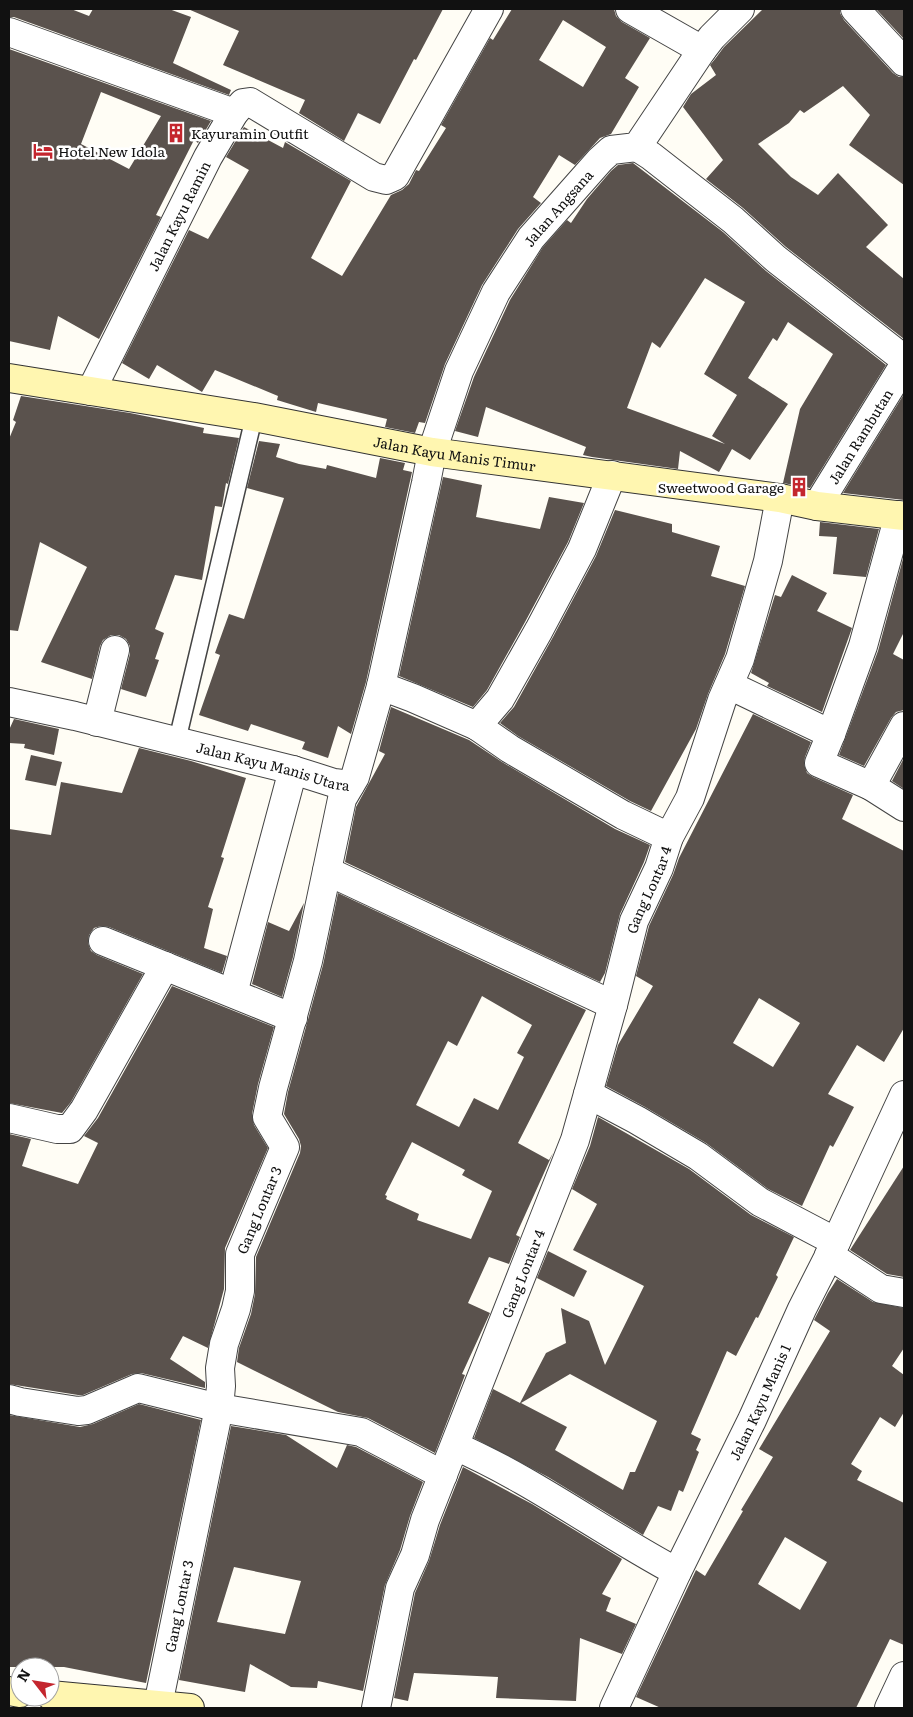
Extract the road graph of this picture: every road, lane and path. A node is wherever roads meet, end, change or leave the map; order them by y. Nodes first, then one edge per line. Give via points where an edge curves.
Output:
1 (630, 9) edge
2 (740, 9) edge
3 (855, 9) edge
4 (479, 12) edge
5 (9, 32) edge
6 (702, 50) junction
7 (904, 62) edge
8 (234, 113) junction
9 (637, 147) junction
10 (904, 359) edge
11 (904, 365) edge
12 (9, 378) edge
13 (91, 391) junction
14 (254, 417) junction
15 (437, 437) junction
16 (612, 476) junction
17 (780, 498) junction
18 (817, 506) junction
19 (901, 516) edge
20 (115, 650) dead end
21 (729, 685) junction
22 (381, 686) junction
23 (9, 702) edge
24 (97, 722) junction
25 (477, 726) junction
26 (904, 726) edge
27 (831, 734) junction
28 (177, 742) junction
29 (293, 770) junction
30 (350, 785) junction
31 (871, 786) junction
32 (904, 807) edge
33 (669, 837) junction
34 (327, 872) junction
35 (102, 941) dead end
36 (165, 966) junction
37 (236, 982) dead end
38 (613, 1005) junction
39 (293, 1018) junction
40 (588, 1094) junction
41 (904, 1095) edge
42 (9, 1118) edge
43 (832, 1248) junction
44 (904, 1293) edge
45 (9, 1399) edge
46 (219, 1408) junction
47 (455, 1446) junction
48 (443, 1475) junction
49 (677, 1572) junction
50 (904, 1676) edge
51 (60, 1696) edge
52 (158, 1705) junction
53 (190, 1708) edge
54 (376, 1708) edge
55 (614, 1708) edge
56 (889, 1708) edge

1 - 6 street
2 - 6 street
3 - 7 street
4 - 8 street via 395,176 386,180 374,177 250,102 243,103
5 - 8 street
6 - 9 street
8 - 13 street, Jalan Kayu Ramin via 208,158
9 - 10 street via 733,220 776,259
9 - 15 street, Jalan Angsana via 611,150 531,238 496,292 459,371
11 - 18 street, Jalan Rambutan
12 - 13 street, Jalan Kayu Manis Timur
13 - 14 street, Jalan Kayu Manis Timur
14 - 15 street, Jalan Kayu Manis Timur
14 - 28 lane
15 - 16 street, Jalan Kayu Manis Timur
15 - 22 street, Jalan Kayu Manis Utara
16 - 17 street, Jalan Kayu Manis Timur
16 - 25 street via 582,549 543,622 500,698
17 - 18 street, Jalan Kayu Manis Timur
17 - 21 street, Gang Lontar 4 via 768,561 746,640
18 - 19 street, Jalan Kayu Manis Timur
19 - 27 street via 863,646
20 - 24 street
21 - 27 street
21 - 33 street, Gang Lontar 4 via 690,798
22 - 25 street, Gang Lontar 4
22 - 30 street, Jalan Kayu Manis Utara via 355,778
23 - 24 street, Jalan Kayu Manis Utara
24 - 28 street, Jalan Kayu Manis Utara
25 - 33 street, Gang Lontar 4 via 623,815
26 - 31 street
27 - 31 street via 819,763
28 - 29 street, Jalan Kayu Manis Utara
29 - 30 street, Jalan Kayu Manis Utara
29 - 37 street
30 - 34 street, Gang Lontar 3 via 342,799
31 - 32 street
33 - 38 street, Gang Lontar 4 via 659,868 634,921
34 - 38 street
34 - 39 street, Gang Lontar 3
35 - 36 street
36 - 39 street
36 - 42 street via 84,1110 70,1129
38 - 40 street, Gang Lontar 4
39 - 46 street, Gang Lontar 3 via 268,1117 285,1147 240,1254 240,1291 224,1344
40 - 43 street via 698,1156 760,1202
40 - 47 street, Gang Lontar 4 via 575,1140
41 - 43 street, Jalan Kayu Manis 1
43 - 44 street via 882,1289
43 - 49 street, Jalan Kayu Manis 1
45 - 46 street via 78,1411 138,1388
46 - 48 street via 361,1432
46 - 52 street, Gang Lontar 3
47 - 48 street, Gang Lontar 4
47 - 49 street via 536,1488
48 - 54 street, Gang Lontar 4 via 425,1520 416,1555 400,1588
49 - 55 street, Jalan Kayu Manis 1
50 - 56 street
51 - 52 street
52 - 53 street

